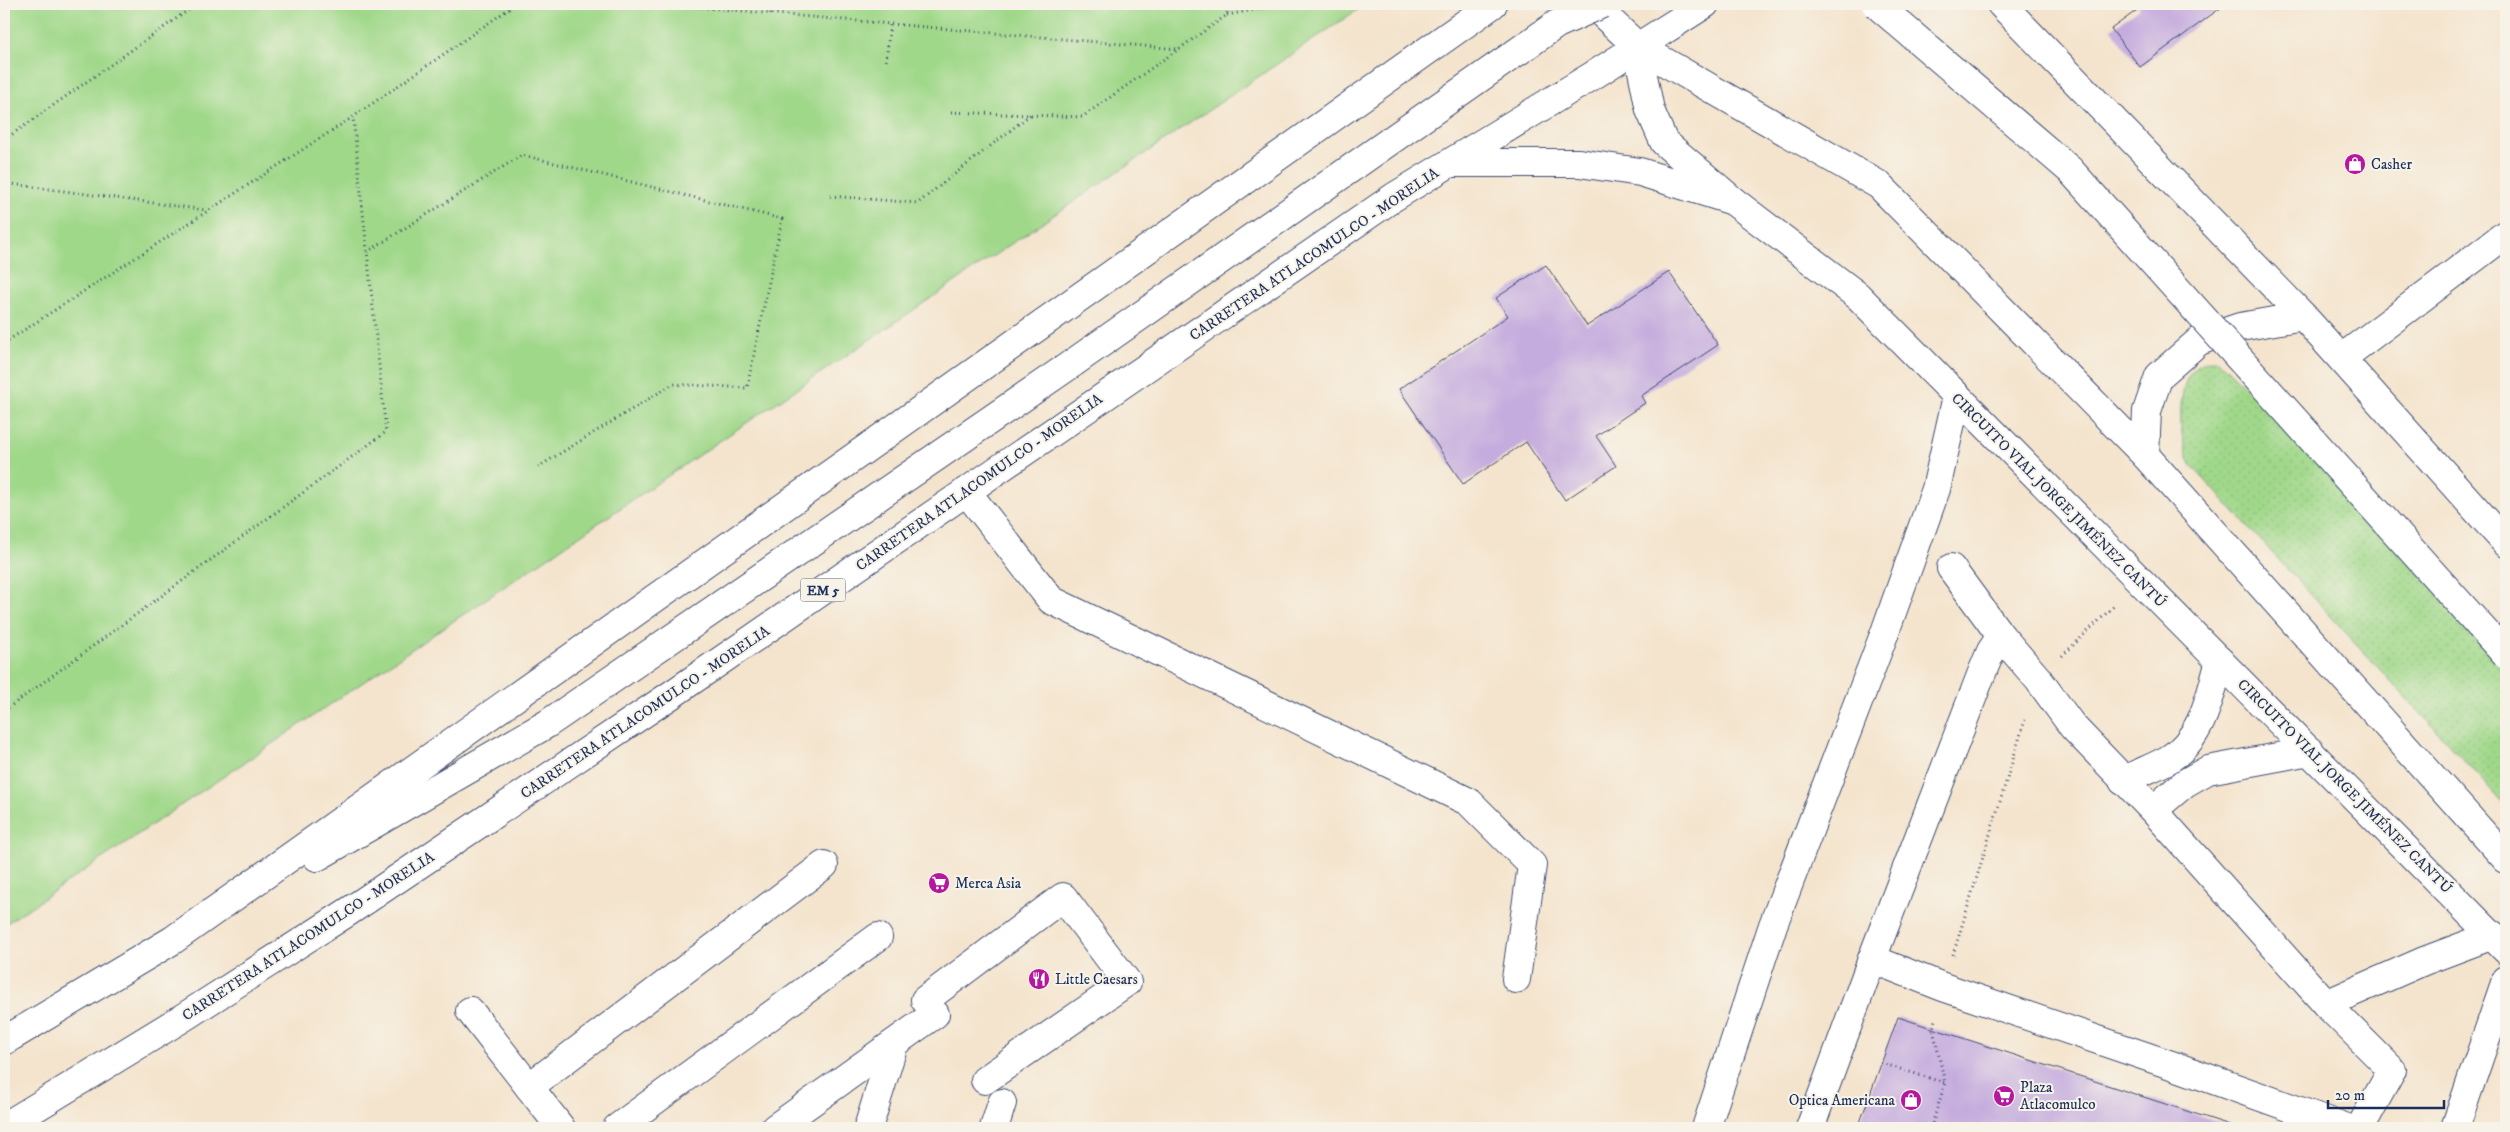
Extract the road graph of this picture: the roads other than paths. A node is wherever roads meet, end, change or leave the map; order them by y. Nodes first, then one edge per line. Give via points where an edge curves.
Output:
1 (1493, 4) edge
2 (1592, 4) edge
3 (1602, 4) edge
4 (1705, 4) edge
5 (1876, 4) edge
6 (2002, 4) edge
7 (1637, 46) junction
8 (1452, 163) junction
9 (1733, 201) junction
10 (2506, 234) edge
11 (2303, 316) junction
12 (2342, 358) junction
13 (1957, 396) junction
14 (2145, 454) junction
15 (966, 491) junction
16 (2506, 543) edge
17 (1951, 568) dead end
18 (2000, 636) junction
19 (2506, 655) edge
20 (2220, 660) junction
21 (2310, 751) junction
22 (2123, 781) junction
23 (2153, 810) junction
24 (2506, 859) edge
25 (824, 865) dead end
26 (878, 937) dead end
27 (173, 940) junction
28 (2500, 942) edge
29 (1872, 959) junction
30 (1516, 979) dead end
31 (2506, 980) edge
32 (2326, 1004) junction
33 (470, 1011) dead end
34 (4, 1041) edge
35 (894, 1044) junction
36 (985, 1080) dead end
37 (529, 1088) junction
38 (4, 1126) edge
39 (561, 1128) edge
40 (618, 1128) edge
41 (775, 1128) edge
42 (868, 1128) edge
43 (1706, 1128) edge
44 (1810, 1128) edge
45 (2347, 1128) edge
46 (2360, 1128) edge
47 (2455, 1128) edge

1 - 27 main road
2 - 7 main road
3 - 27 main road, bridge via 1557,24 1072,364 547,724
4 - 7 main road, CARRETERA ATLACOMULCO - MORELIA / EM 5
5 - 19 main road, bridge via 2070,170
6 - 11 main road
7 - 8 main road, CARRETERA ATLACOMULCO - MORELIA / EM 5
7 - 9 main road, CIRCUITO VIAL JORGE JIMÉNEZ CANTÚ via 1650,110 1664,142
7 - 14 main road via 1879,185
8 - 9 main road via 1579,163 1640,172
8 - 15 main road, CARRETERA ATLACOMULCO - MORELIA / EM 5 via 1394,197
9 - 13 main road, CIRCUITO VIAL JORGE JIMÉNEZ CANTÚ via 1858,296
10 - 12 main road
11 - 12 main road
11 - 14 main road via 2240,327 2199,341 2192,347 2160,376 2147,411
12 - 16 main road
13 - 20 main road, CIRCUITO VIAL JORGE JIMÉNEZ CANTÚ
13 - 43 main road via 1936,489 1773,925
14 - 24 main road
15 - 30 main road via 1051,600 1469,802 1532,865
15 - 38 main road, CARRETERA ATLACOMULCO - MORELIA / EM 5 via 599,745 348,912 184,1017
17 - 18 main road
18 - 22 main road via 2038,679 2073,727
18 - 29 main road via 1981,675
20 - 21 main road, CIRCUITO VIAL JORGE JIMÉNEZ CANTÚ
20 - 22 main road via 2206,712 2189,741 2170,758
21 - 23 main road via 2208,770 2184,783
21 - 28 main road, CIRCUITO VIAL JORGE JIMÉNEZ CANTÚ
22 - 23 main road
23 - 32 main road
25 - 37 main road
26 - 40 main road
27 - 34 main road
28 - 32 main road via 2424,961
29 - 44 main road
29 - 45 main road via 1943,987
31 - 47 main road
32 - 46 main road via 2392,1070
33 - 37 main road
35 - 36 main road via 930,1007 1063,897 1127,982
35 - 41 main road
35 - 42 main road
37 - 39 main road

